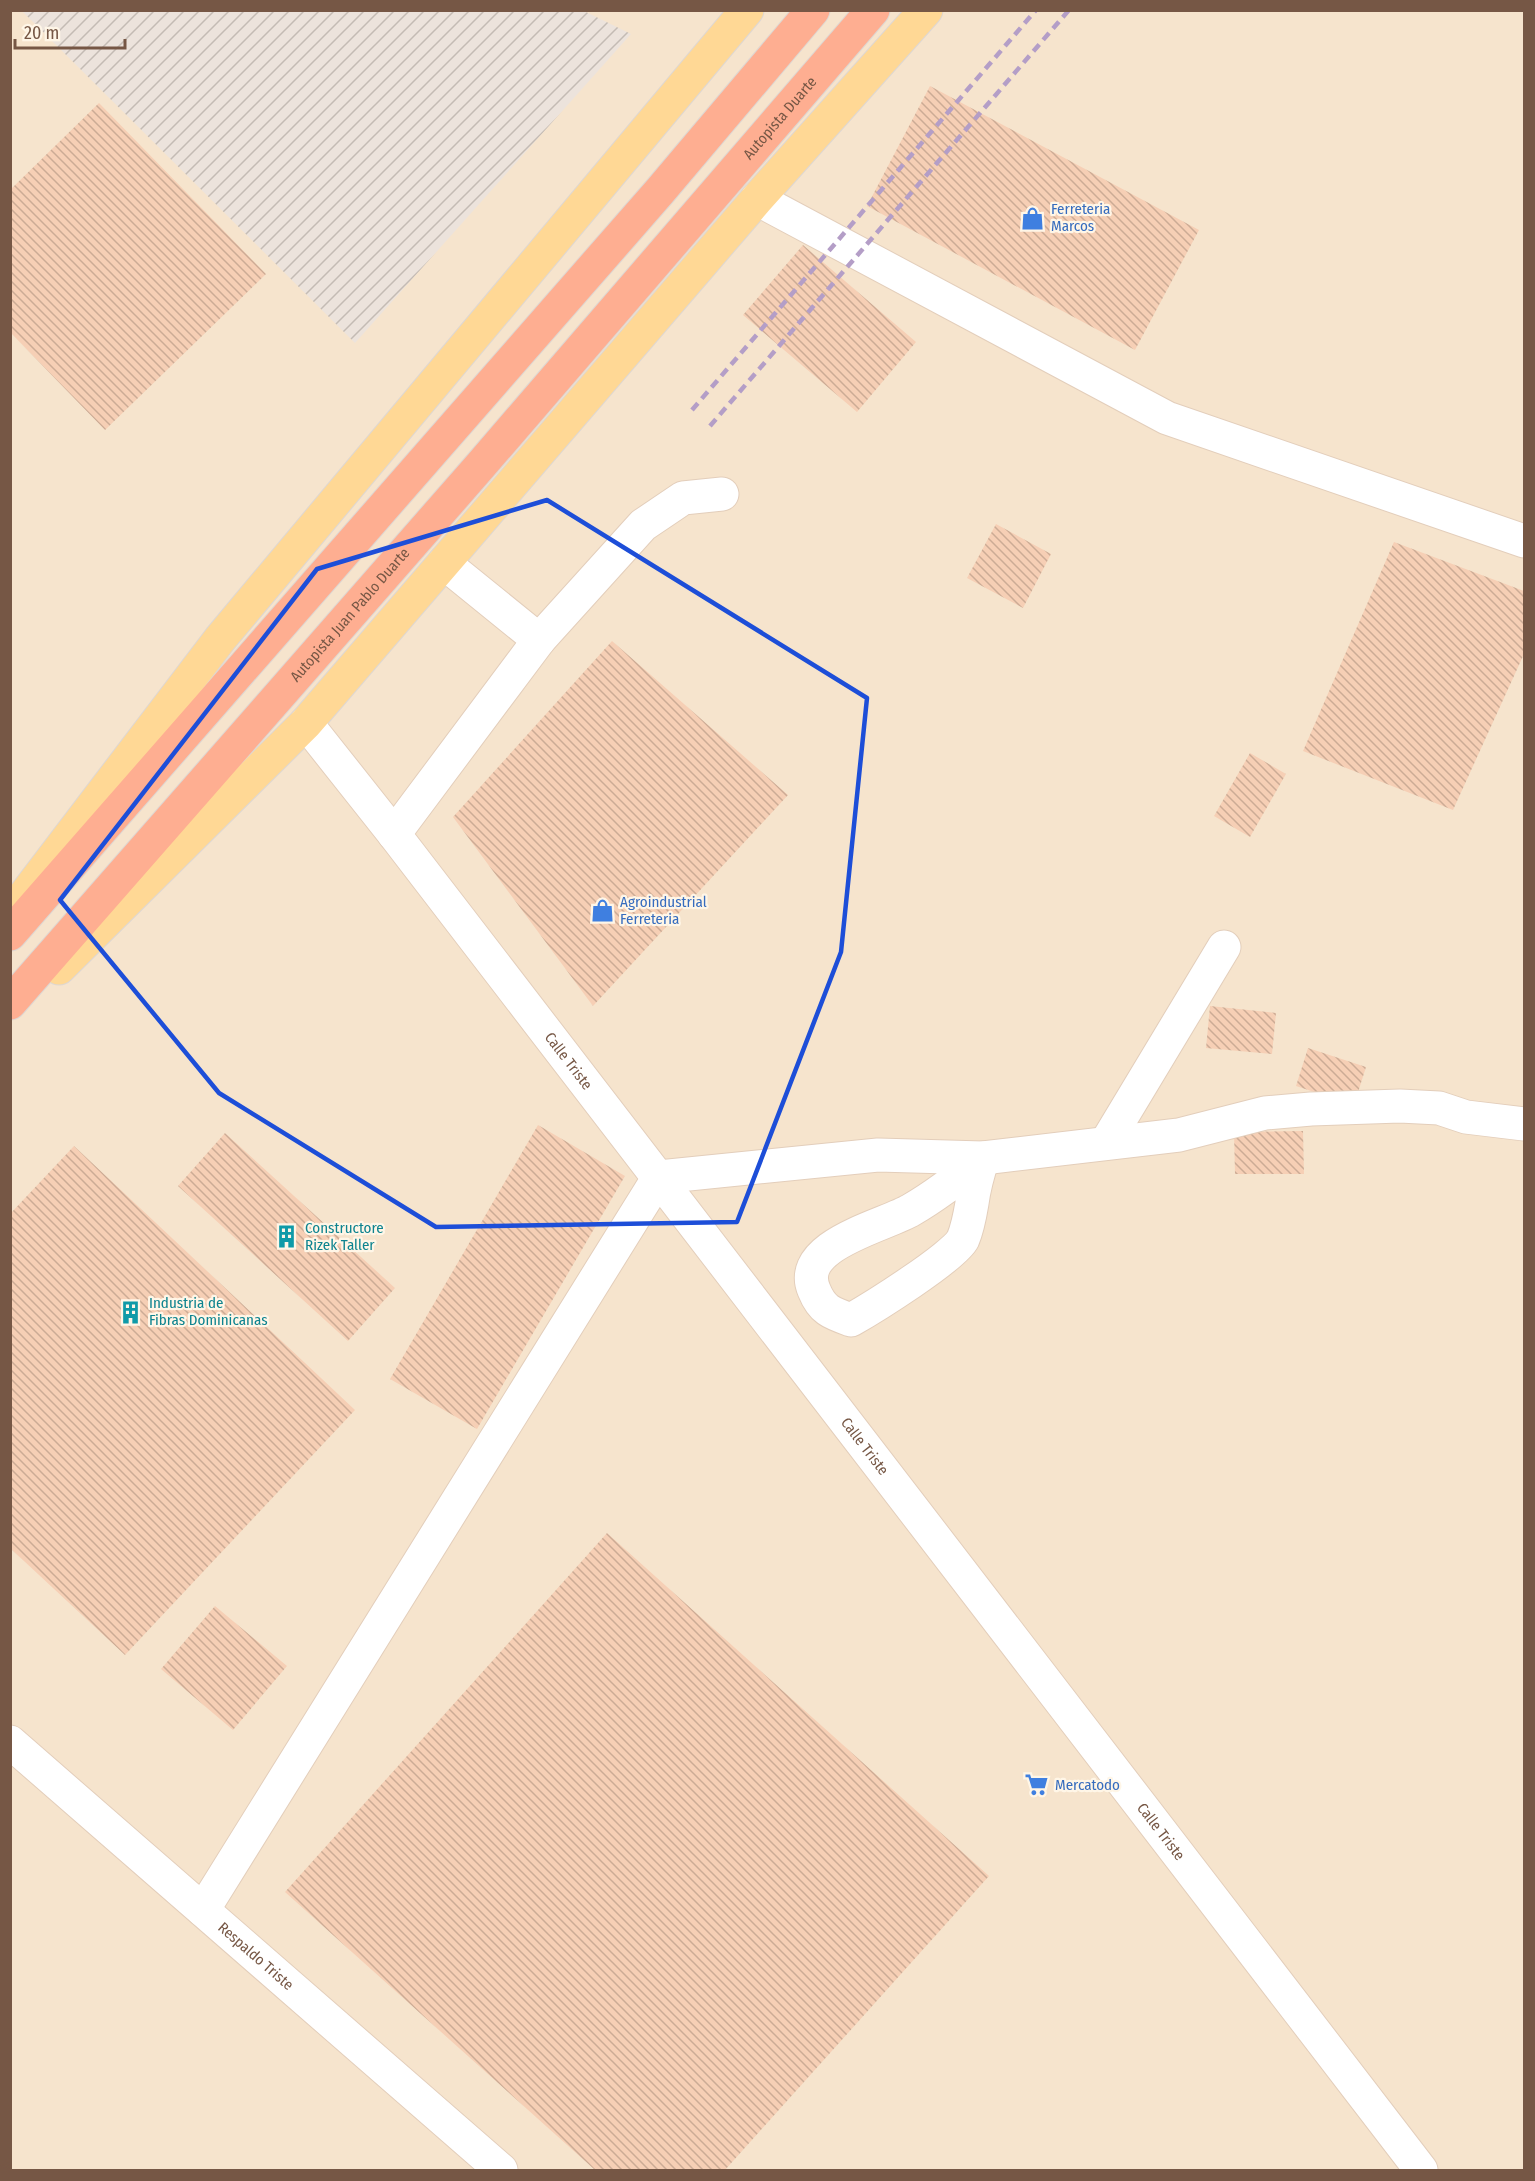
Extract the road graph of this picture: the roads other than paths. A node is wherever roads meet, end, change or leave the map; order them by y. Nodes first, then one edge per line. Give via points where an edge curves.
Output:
1 (747, 10) edge
2 (813, 10) edge
3 (873, 10) edge
4 (926, 10) edge
5 (757, 199) junction
6 (688, 226) joint
7 (722, 494) dead end
8 (1524, 541) edge
9 (444, 563) junction
10 (539, 640) junction
11 (306, 723) junction
12 (394, 834) junction
13 (10, 914) edge
14 (10, 934) edge
15 (1224, 947) dead end
16 (10, 1003) edge
17 (10, 1015) edge
18 (1524, 1124) edge
19 (1106, 1143) junction
20 (982, 1158) junction
21 (659, 1177) junction
22 (10, 1742) edge
23 (203, 1910) junction
24 (501, 2170) edge
25 (1421, 2170) edge

1 - 13 main road via 220,639
2 - 14 highway via 660,191
3 - 6 highway, Autopista Duarte
4 - 5 main road
5 - 8 street via 1167,418
5 - 9 main road
6 - 16 highway, Autopista Juan Pablo Duarte
7 - 10 street via 683,498 643,525
9 - 10 street
9 - 11 main road
10 - 12 street
11 - 12 street, Calle Triste
11 - 17 main road
12 - 21 street, Calle Triste
15 - 19 street
18 - 19 street via 1466,1117 1439,1108 1311,1109 1265,1113 1179,1135
19 - 20 street
20 - 20 street via 909,1212 863,1230 817,1260 811,1270 819,1304 851,1320 962,1241
20 - 21 street via 878,1155
21 - 23 street
21 - 25 street, Calle Triste
22 - 23 street, Respaldo Triste
23 - 24 street, Respaldo Triste

